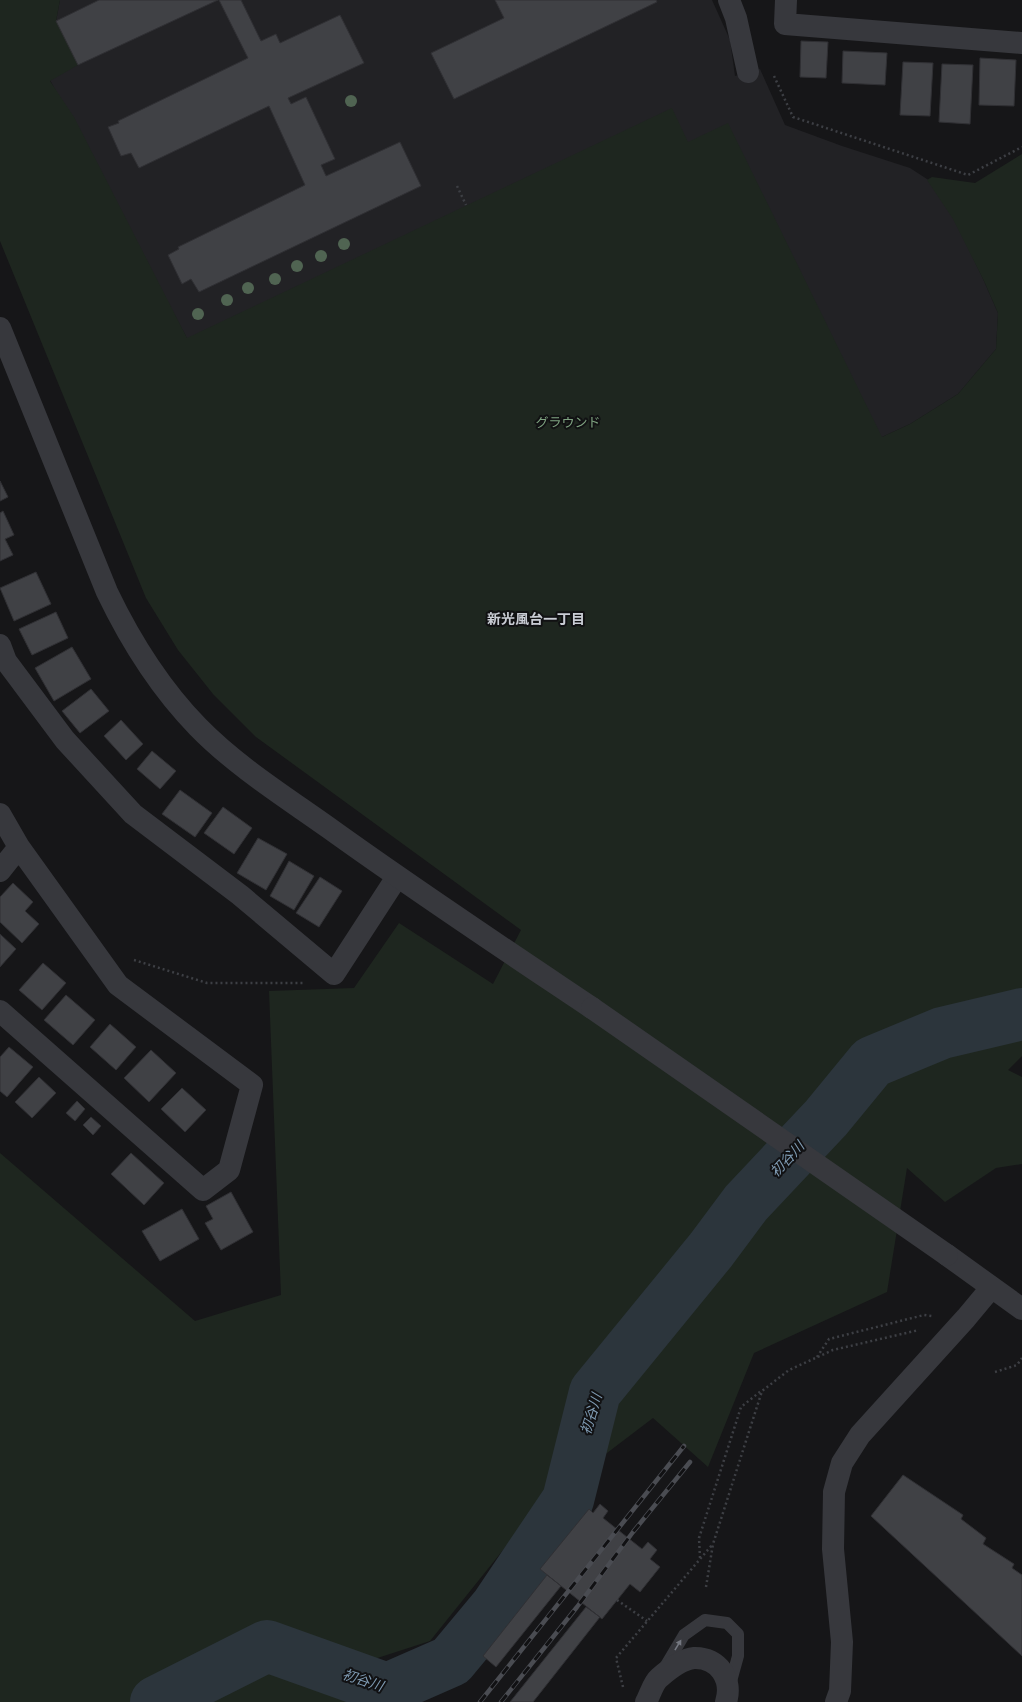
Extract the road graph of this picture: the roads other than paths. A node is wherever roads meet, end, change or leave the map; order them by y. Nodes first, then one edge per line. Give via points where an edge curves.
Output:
1 (729, 0) edge
2 (786, 0) edge
3 (1022, 44) edge
4 (748, 72) dead end
5 (0, 328) edge
6 (0, 645) edge
7 (0, 814) edge
8 (19, 847) junction
9 (0, 871) edge
10 (397, 877) junction
11 (0, 1011) edge
12 (991, 1288) junction
13 (1022, 1309) edge
14 (658, 1679) junction
15 (726, 1699) edge
16 (646, 1702) edge
17 (836, 1702) edge

1 - 4 street via 736,18
2 - 3 street via 785,24
5 - 10 street via 107,592 122,623 162,686 228,756
6 - 10 street via 6,661 65,740 133,814 240,895 334,974
7 - 8 street
8 - 9 street
8 - 11 street via 118,985 252,1085 229,1170 203,1190
10 - 12 street, bridge via 592,1008
12 - 13 street
12 - 17 street via 860,1435 842,1463 834,1492 833,1549 842,1642 840,1691
14 - 15 street via 683,1661 695,1658 714,1663 726,1676
14 -> 15 lane via 684,1635 705,1620 727,1623 738,1634 738,1656
14 - 16 street

